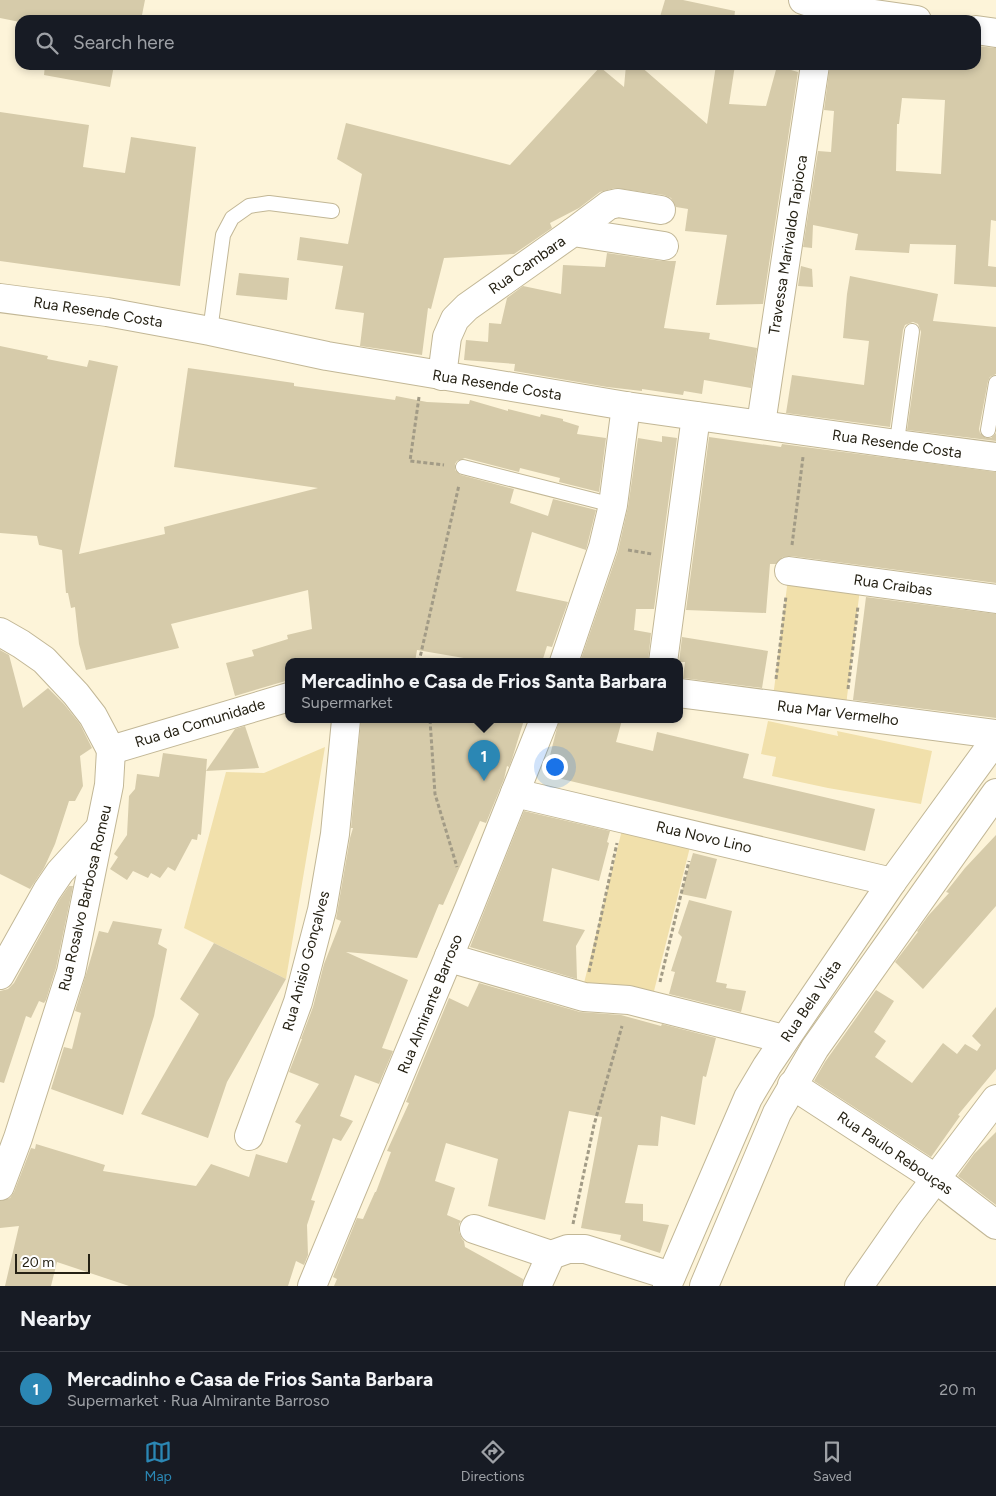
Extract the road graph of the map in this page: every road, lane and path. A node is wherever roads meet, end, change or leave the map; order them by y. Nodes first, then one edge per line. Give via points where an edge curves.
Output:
1 (816, 9) edge
2 (871, 15) edge
3 (981, 31) edge
4 (996, 33) edge
5 (815, 70) edge
6 (661, 210) dead end
7 (332, 211) dead end
8 (574, 232) junction
9 (664, 246) dead end
10 (0, 298) edge
11 (210, 331) junction
12 (912, 331) dead end
13 (432, 374) junction
14 (996, 383) edge
15 (626, 406) junction
16 (696, 416) junction
17 (761, 424) junction
18 (988, 430) dead end
19 (897, 439) junction
20 (996, 457) edge
21 (462, 467) junction
22 (613, 505) junction
23 (604, 547) junction
24 (677, 557) junction
25 (789, 571) dead end
26 (861, 580) junction
27 (996, 599) edge
28 (0, 632) edge
29 (420, 658) edge
30 (565, 658) edge
31 (664, 658) edge
32 (683, 694) edge
33 (285, 698) edge
34 (844, 714) junction
35 (346, 723) edge
36 (430, 723) edge
37 (543, 723) edge
38 (996, 734) edge
39 (996, 739) edge
40 (112, 750) junction
41 (515, 793) junction
42 (996, 793) edge
43 (623, 818) junction
44 (102, 825) junction
45 (696, 835) junction
46 (458, 870) dead end
47 (892, 882) junction
48 (449, 956) junction
49 (0, 975) edge
50 (584, 997) junction
51 (641, 1004) junction
52 (784, 1039) junction
53 (792, 1085) junction
54 (996, 1099) edge
55 (249, 1136) dead end
56 (935, 1178) junction
57 (0, 1186) edge
58 (996, 1225) edge
59 (474, 1229) dead end
60 (560, 1252) junction
61 (669, 1281) edge
62 (312, 1286) edge
63 (537, 1286) edge
64 (704, 1286) edge
65 (859, 1286) edge

1 - 2 street
3 - 4 street
5 - 17 street, Travessa Marivaldo Tapioca
6 - 8 street via 618,203 609,205
7 - 11 lane via 269,203 249,206 232,218 223,235
8 - 9 street, Rua Cambara
8 - 13 street, Rua Cambara via 467,307 455,319
10 - 11 street, Rua Resende Costa via 107,312
11 - 13 street, Rua Resende Costa
12 - 19 lane
13 - 15 street, Rua Resende Costa
13 - 21 path via 410,461
14 - 18 lane
15 - 16 street, Rua Resende Costa
15 - 22 street
16 - 17 street, Rua Resende Costa
16 - 24 street
17 - 19 street, Rua Resende Costa
19 - 20 street, Rua Resende Costa
21 - 22 lane
21 - 29 path
22 - 23 street
23 - 24 path
23 - 30 street
24 - 31 street
25 - 26 street, Rua Craibas
26 - 27 street, Rua Craibas
26 - 34 path
28 - 40 street via 44,660 93,716
32 - 34 street, Rua Mar Vermelho
33 - 40 street, Rua da Comunidade
34 - 38 street, Rua Mar Vermelho
35 - 55 street, Rua Anisio Gonçalves via 336,834 322,910 298,1002
36 - 46 path via 435,794
37 - 41 street, Rua Almirante Barroso
39 - 47 street, Rua Bela Vista
40 - 44 street, Rua Rosalvo Barbosa Romeu via 110,785
41 - 43 street, Rua Novo Lino
41 - 48 street, Rua Almirante Barroso
42 - 53 street, Rua Bela Vista via 814,1048
43 - 45 street, Rua Novo Lino
43 - 50 path
44 - 49 street via 47,891
44 - 57 street, Rua Rosalvo Barbosa Romeu via 71,972
45 - 47 street, Rua Novo Lino
45 - 51 path
47 - 52 street, Rua Bela Vista
48 - 50 street via 460,962
48 - 62 street, Rua Almirante Barroso
50 - 51 street
51 - 52 street
51 - 60 path via 594,1125
52 - 61 street, Rua Bela Vista via 748,1098
53 - 56 street, Rua Paulo Rebouças
53 - 64 street, Rua Bela Vista via 777,1113
54 - 56 street
56 - 58 street, Rua Paulo Rebouças
56 - 65 street
59 - 60 street
60 - 61 street via 585,1249
60 - 63 street

